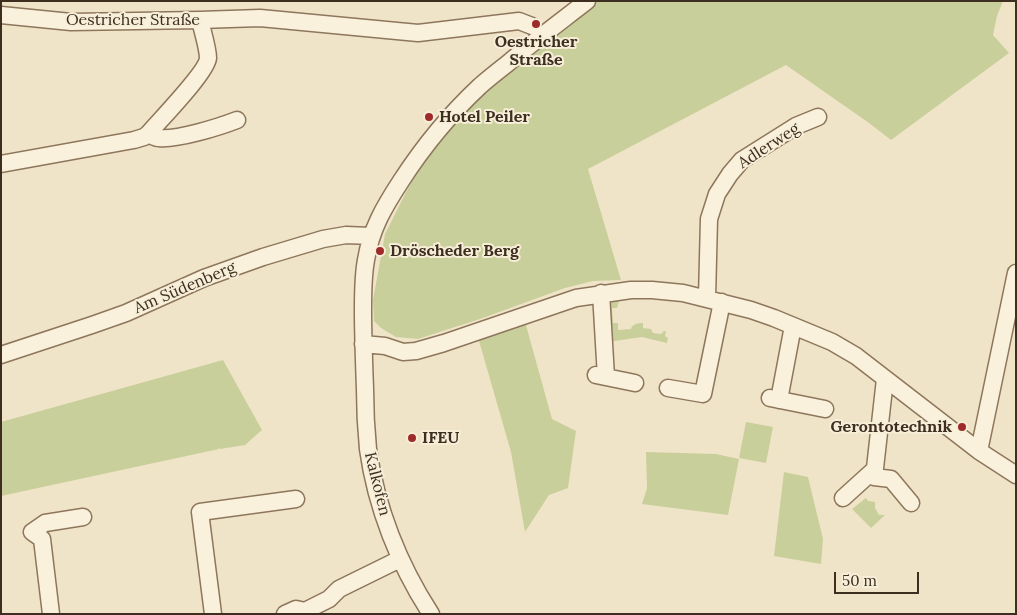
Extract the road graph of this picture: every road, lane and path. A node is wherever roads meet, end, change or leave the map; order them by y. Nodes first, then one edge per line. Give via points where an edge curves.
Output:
1 (587, 1) edge
2 (1, 15) edge
3 (200, 20) junction
4 (532, 26) dead end
5 (818, 117) dead end
6 (236, 120) dead end
7 (148, 134) junction
8 (1, 164) edge
9 (371, 236) junction
10 (1016, 273) edge
11 (601, 293) junction
12 (714, 300) junction
13 (793, 326) junction
14 (363, 344) junction
15 (1, 355) edge
16 (885, 378) junction
17 (635, 383) dead end
18 (668, 388) dead end
19 (825, 409) dead end
20 (979, 451) junction
21 (875, 469) junction
22 (1016, 475) edge
23 (843, 498) dead end
24 (296, 499) dead end
25 (911, 503) dead end
26 (83, 517) dead end
27 (400, 559) junction
28 (51, 614) edge
29 (213, 614) edge
30 (284, 614) edge
31 (431, 614) edge

1 - 9 street via 481,85 455,111 409,168
2 - 3 street, Oestricher Straße via 71,22
3 - 4 street, Oestricher Straße via 260,18 418,33 519,21
3 - 7 street via 208,58 206,64
5 - 12 street, Adlerweg via 796,126 742,160 718,194 709,219
6 - 7 street via 172,138
7 - 8 street via 134,140
9 - 14 street via 364,275
9 - 15 street, Am Südenberg via 346,235 323,239 263,257 204,278 117,316
10 - 20 street
11 - 12 street via 652,290
11 - 14 street via 576,298 416,351 403,352
11 - 17 street via 600,376
12 - 13 street
12 - 18 street via 703,394
13 - 16 street via 832,342
13 - 19 street via 774,399
14 - 27 street, Kalkofen via 367,443 372,472
16 - 20 street
16 - 21 street
20 - 22 street
21 - 23 street
21 - 25 street via 874,477 891,479
24 - 29 street via 200,512
26 - 28 street via 45,523 32,532 42,539
27 - 30 street via 339,589 329,599 305,611 296,609
27 - 31 street, Kalkofen

